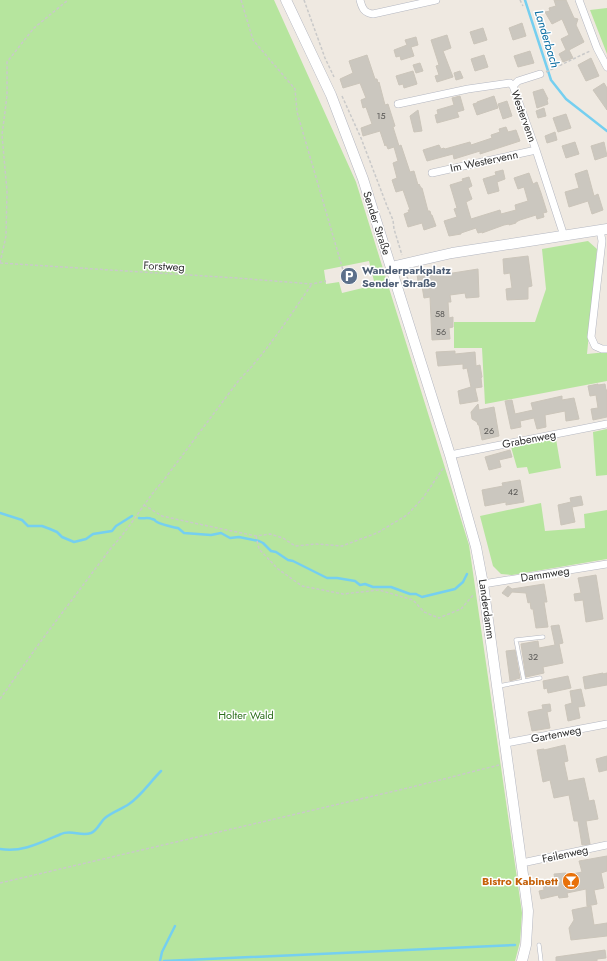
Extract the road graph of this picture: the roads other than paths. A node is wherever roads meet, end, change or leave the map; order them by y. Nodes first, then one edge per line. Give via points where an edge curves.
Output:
1 (286, 0) edge
2 (360, 0) edge
3 (436, 0) edge
4 (579, 0) edge
5 (607, 67) edge
6 (540, 74) dead end
7 (513, 86) junction
8 (398, 104) dead end
9 (536, 150) junction
10 (432, 173) dead end
11 (604, 230) edge
12 (564, 236) junction
13 (391, 267) junction
14 (607, 349) edge
15 (607, 424) edge
16 (450, 455) junction
17 (607, 564) edge
18 (484, 584) junction
19 (543, 637) dead end
20 (540, 678) dead end
21 (524, 681) junction
22 (498, 686) junction
23 (607, 724) edge
24 (506, 743) junction
25 (607, 845) edge
26 (522, 863) junction
27 (539, 945) dead end
28 (522, 961) edge
29 (541, 961) edge

1 - 13 main road, Sender Straße via 331,95 363,179
2 - 3 street via 365,11 373,14
4 - 5 street
6 - 7 street via 518,81
7 - 8 street, Westervenn via 505,83
7 - 9 street, Westervenn
9 - 10 street, Im Westervenn
9 - 12 street, Westervenn
11 - 12 main road, Sender Straße
11 - 14 street via 591,336 594,346
12 - 13 main road, Sender Straße via 452,253
13 - 16 main road, Landerdamm
15 - 16 street, Grabenweg
16 - 18 main road, Landerdamm
17 - 18 street, Dammweg
18 - 22 main road, Landerdamm
19 - 21 lane via 516,640
20 - 21 lane
21 - 22 lane
22 - 24 main road, Landerdamm
23 - 24 street, Gartenweg
24 - 26 main road, Landerdamm
25 - 26 street, Feilenweg
26 - 28 main road, Landerdamm via 528,911 526,945
27 - 29 lane

